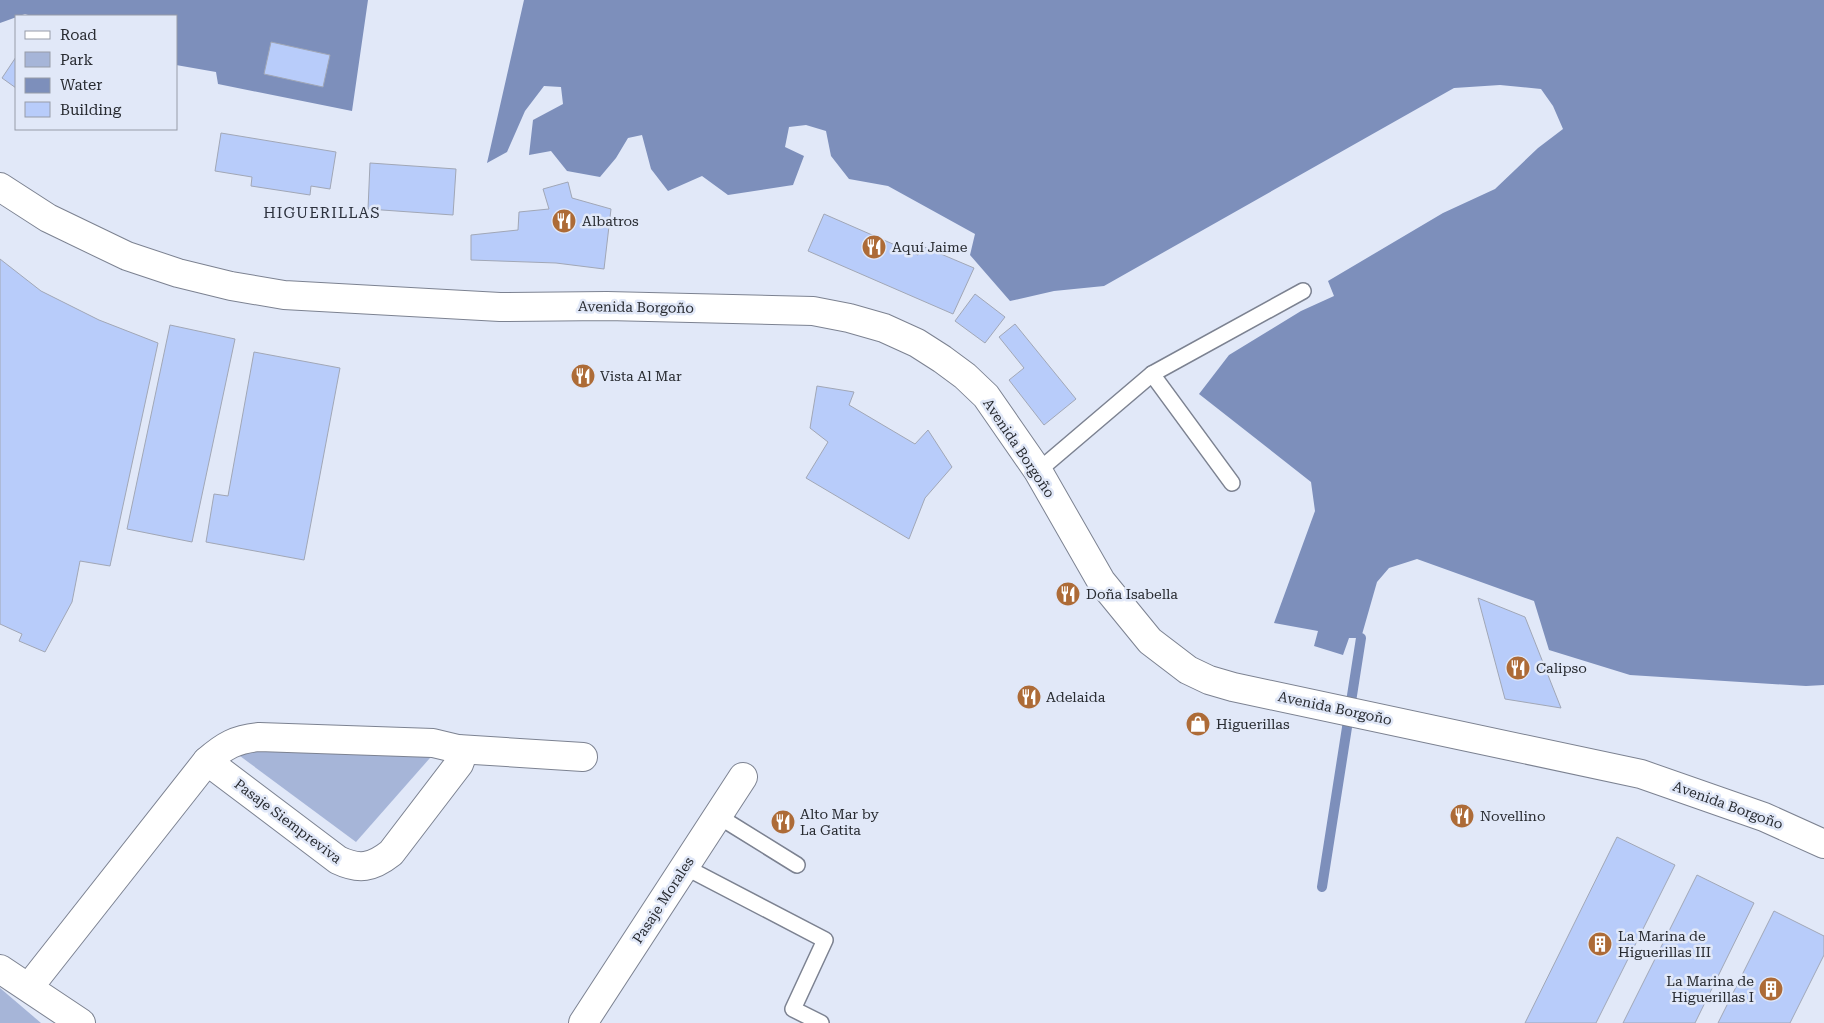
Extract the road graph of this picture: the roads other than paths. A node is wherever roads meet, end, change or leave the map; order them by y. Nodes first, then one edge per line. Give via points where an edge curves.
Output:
1 (0, 187) edge
2 (1302, 291) dead end
3 (1152, 374) junction
4 (1038, 471) junction
5 (1232, 484) dead end
6 (458, 749) junction
7 (583, 757) dead end
8 (207, 761) junction
9 (743, 777) dead end
10 (718, 816) junction
11 (1824, 844) edge
12 (797, 865) dead end
13 (685, 867) junction
14 (0, 969) edge
15 (29, 987) junction
16 (81, 1023) edge
17 (584, 1023) edge
18 (821, 1023) edge

1 - 4 main road, Avenida Borgoño via 48,218 127,256 187,275 284,295 500,307 813,311 849,318 884,328 917,343 965,376 986,396
2 - 3 lane
3 - 4 lane
3 - 5 lane
4 - 11 main road, Avenida Borgoño via 1101,581 1150,642 1181,666 1209,680 1641,774 1764,816
6 - 7 main road
6 - 8 main road via 433,744 259,737 239,739
6 - 8 main road, Pasaje Siempreviva via 462,756 459,764 391,854 362,868 338,860
8 - 15 main road
9 - 10 main road, Pasaje Morales
10 - 12 lane
10 - 13 main road, Pasaje Morales
13 - 17 main road, Pasaje Morales
13 - 18 lane via 825,940 793,1008
14 - 15 main road
15 - 16 main road

